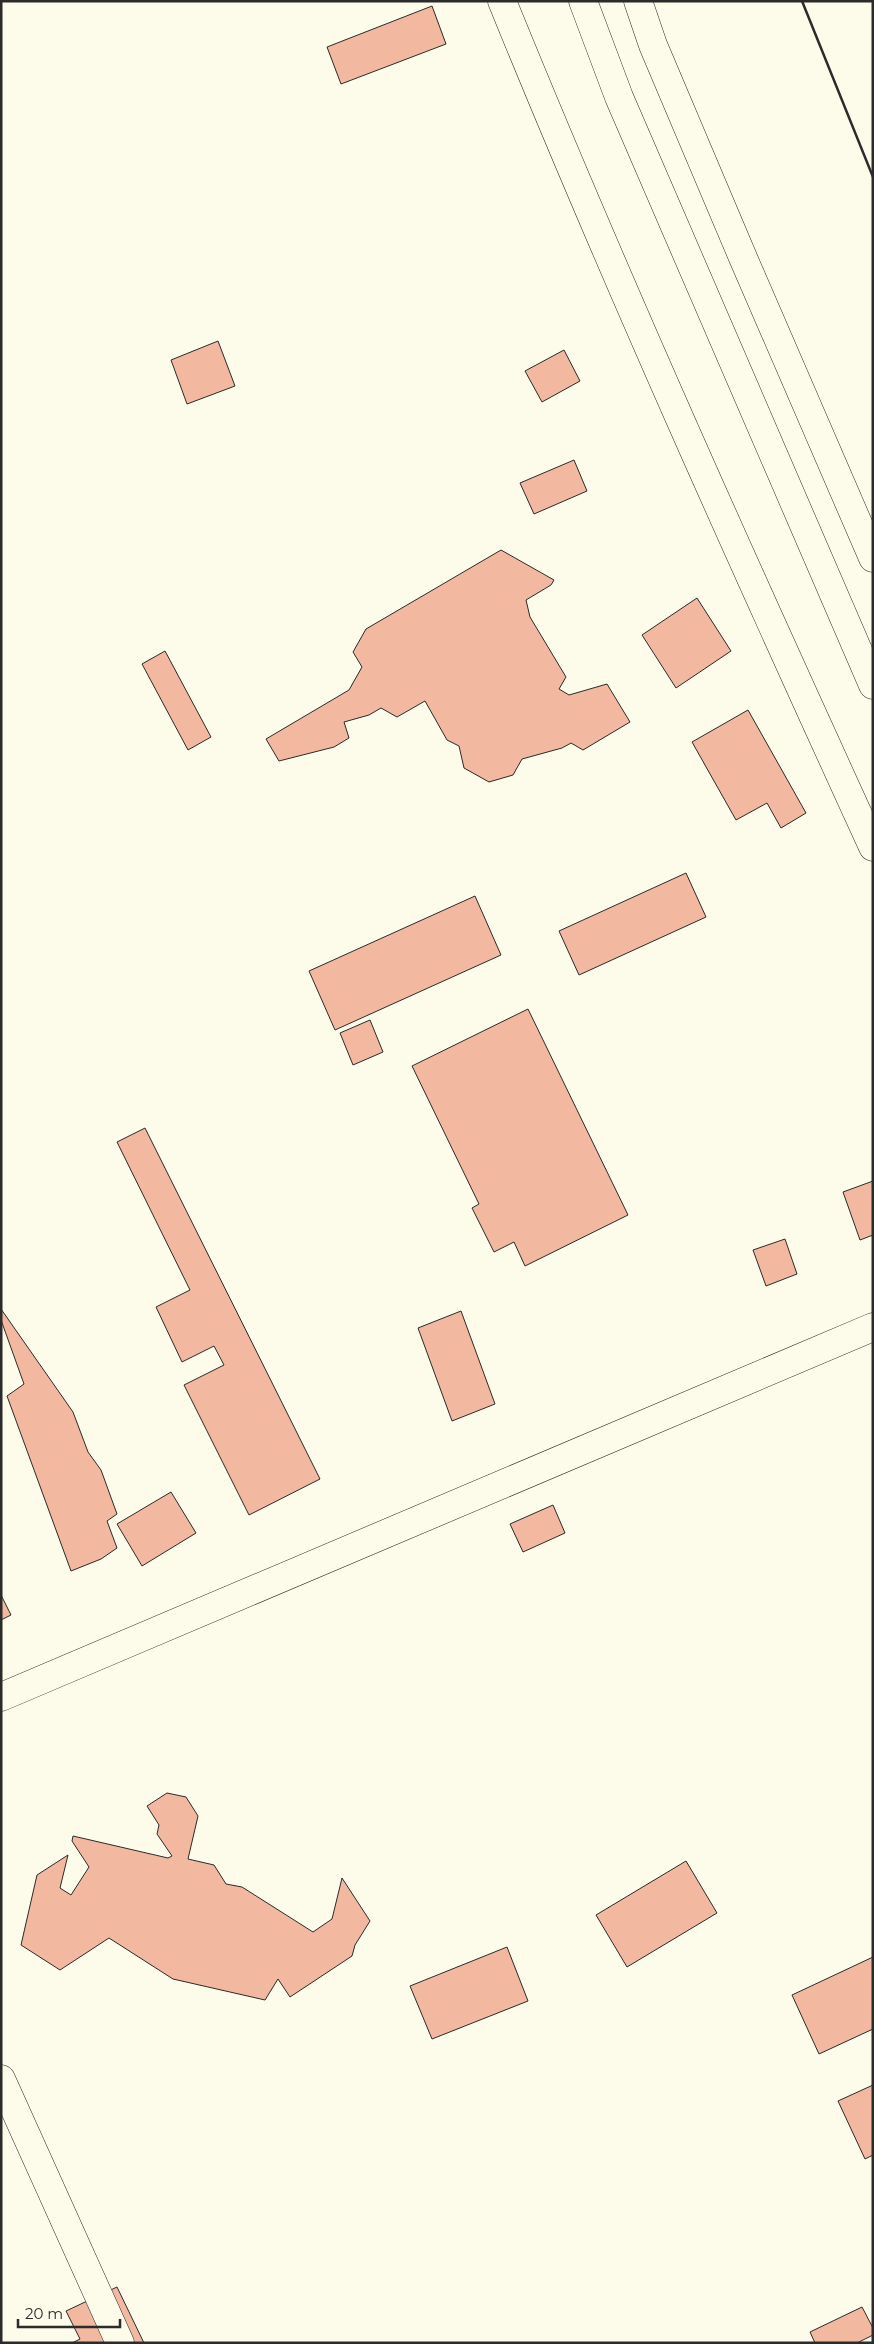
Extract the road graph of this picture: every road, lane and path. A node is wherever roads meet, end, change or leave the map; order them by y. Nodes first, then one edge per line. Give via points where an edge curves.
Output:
1 (502, 1) edge
2 (583, 1) edge
3 (638, 1) edge
4 (873, 558) edge
5 (873, 685) edge
6 (873, 848) edge
7 (873, 1327) edge
8 (1, 1697) edge
9 (1, 2079) edge
10 (120, 2343) edge

1 - 6 main road via 570,170
2 - 5 main road via 623,106
3 - 4 main road via 653,45 729,226
7 - 8 main road
9 - 10 main road

